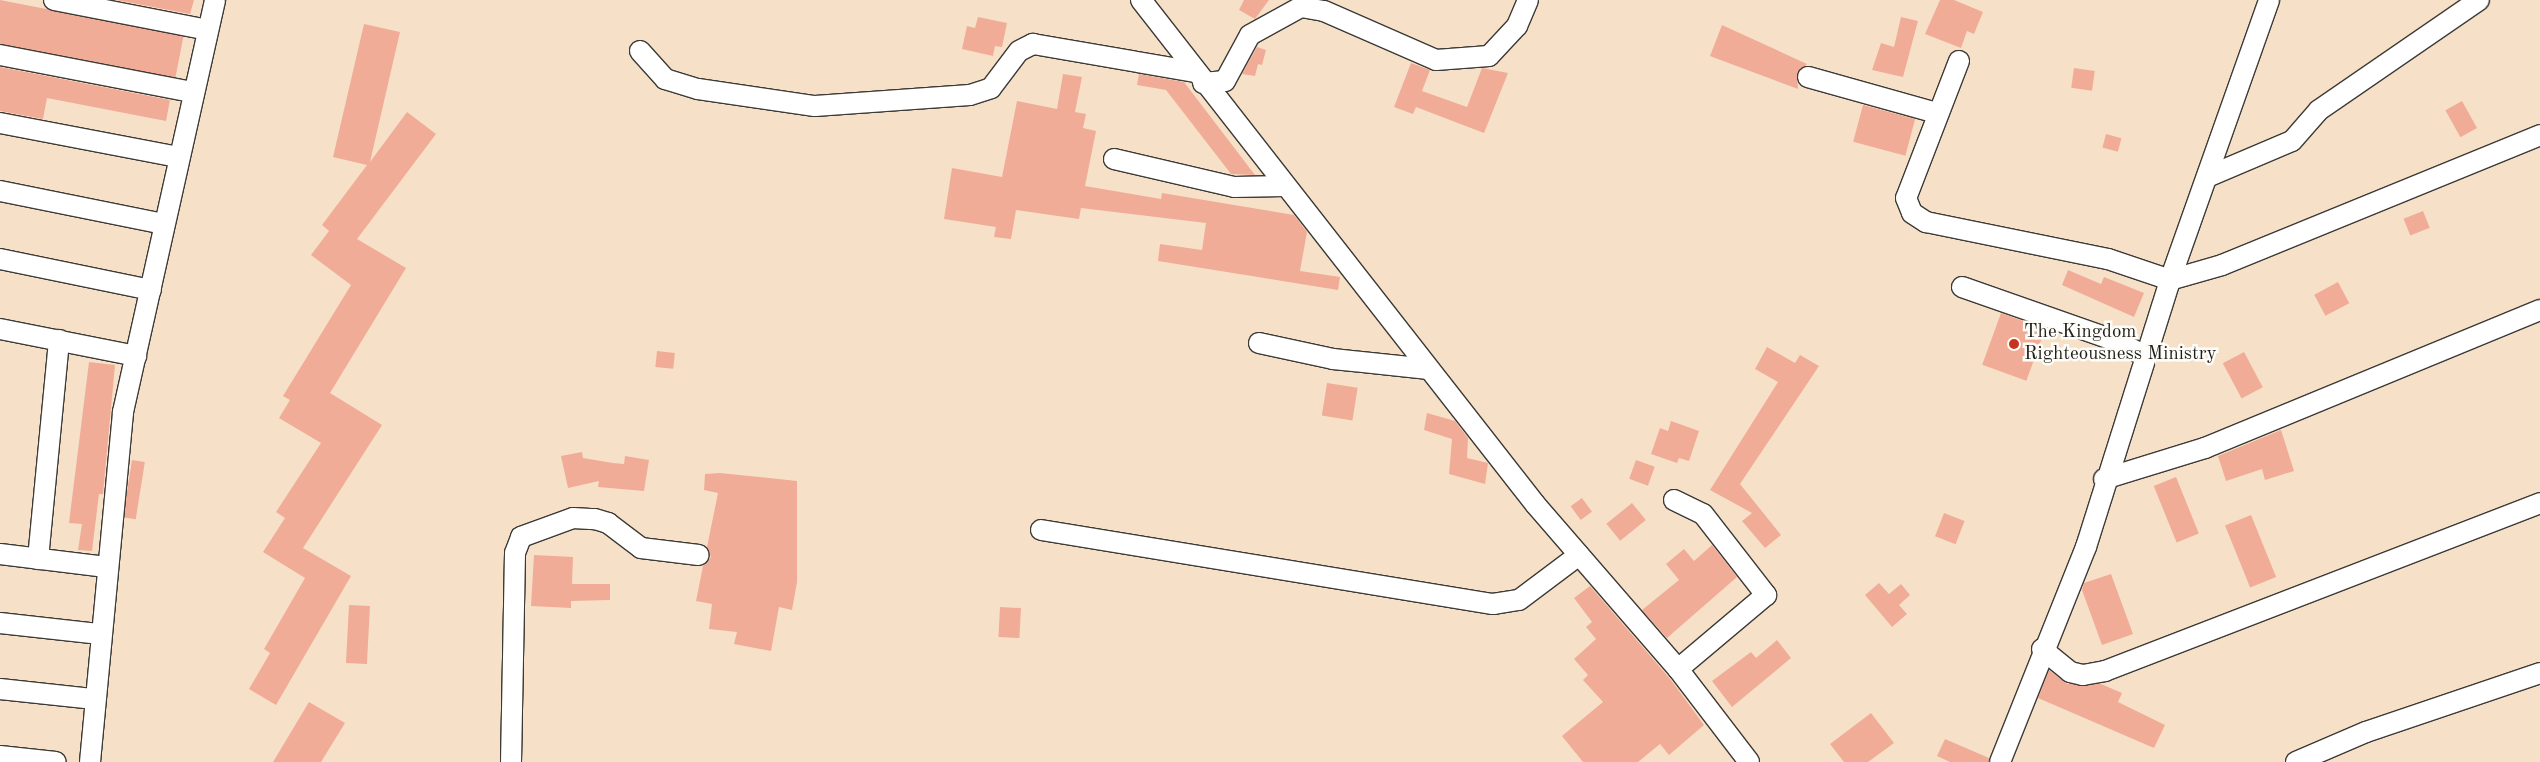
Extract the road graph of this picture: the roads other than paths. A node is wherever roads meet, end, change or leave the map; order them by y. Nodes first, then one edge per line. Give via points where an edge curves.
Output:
1 (54, 0) edge
2 (215, 0) edge
3 (1141, 0) edge
4 (1528, 0) edge
5 (2269, 0) edge
6 (2479, 0) edge
7 (208, 30) junction
8 (640, 51) dead end
9 (0, 55) edge
10 (1959, 61) dead end
11 (1808, 76) dead end
12 (1199, 77) junction
13 (192, 92) junction
14 (1937, 113) junction
15 (0, 124) edge
16 (2540, 135) edge
17 (179, 157) junction
18 (1114, 159) dead end
19 (2207, 177) junction
20 (1284, 186) junction
21 (0, 191) edge
22 (164, 224) junction
23 (0, 259) edge
24 (2170, 280) junction
25 (1962, 287) dead end
26 (151, 290) junction
27 (2540, 310) edge
28 (0, 329) edge
29 (59, 340) junction
30 (1259, 343) dead end
31 (136, 356) junction
32 (2146, 356) junction
33 (1428, 369) junction
34 (2104, 478) junction
35 (1674, 500) dead end
36 (2540, 503) edge
37 (1041, 530) dead end
38 (0, 554) edge
39 (699, 555) dead end
40 (1579, 555) junction
41 (38, 559) junction
42 (106, 567) junction
43 (0, 623) edge
44 (100, 634) junction
45 (2042, 649) junction
46 (1678, 669) junction
47 (2540, 673) edge
48 (0, 689) edge
49 (94, 699) junction
50 (0, 756) edge
51 (56, 762) edge
52 (90, 762) edge
53 (511, 762) edge
54 (1749, 762) edge
55 (2000, 762) edge
56 (2296, 762) edge

1 - 7 street
2 - 7 street
3 - 12 street
4 - 12 street via 1517,26 1489,56 1444,60 1324,11 1301,7 1250,35 1225,80
5 - 19 street
6 - 19 street via 2319,110 2292,141
7 - 13 street
8 - 12 street via 665,79 698,90 815,106 970,95 991,88 1019,51 1033,44
9 - 13 street
10 - 14 street
11 - 14 street
12 - 20 street
13 - 17 street
14 - 24 street via 1906,198 1912,213 1926,222 2117,262
15 - 17 street
16 - 24 street via 2222,265
17 - 22 street
18 - 20 street via 1234,187
19 - 24 street
20 - 33 street via 1364,280
21 - 22 street
22 - 26 street
23 - 26 street
24 - 32 street
25 - 32 street via 2116,340
26 - 31 street
27 - 34 street via 2205,448
28 - 29 street
29 - 31 street
29 - 41 street
30 - 33 street via 1333,359
31 - 42 street via 123,412
32 - 34 street
33 - 40 street
34 - 45 street via 2086,547
35 - 46 street via 1703,514 1766,596
36 - 45 street via 2105,671 2083,675 2070,672
37 - 40 street via 1493,604 1519,600
38 - 41 street
39 - 53 street via 641,548 608,523 595,519 573,518 522,538 515,553
40 - 46 street
41 - 42 street
42 - 44 street
43 - 44 street
44 - 49 street
45 - 55 street
46 - 54 street
47 - 56 street via 2366,732
48 - 49 street
49 - 52 street
50 - 51 street

